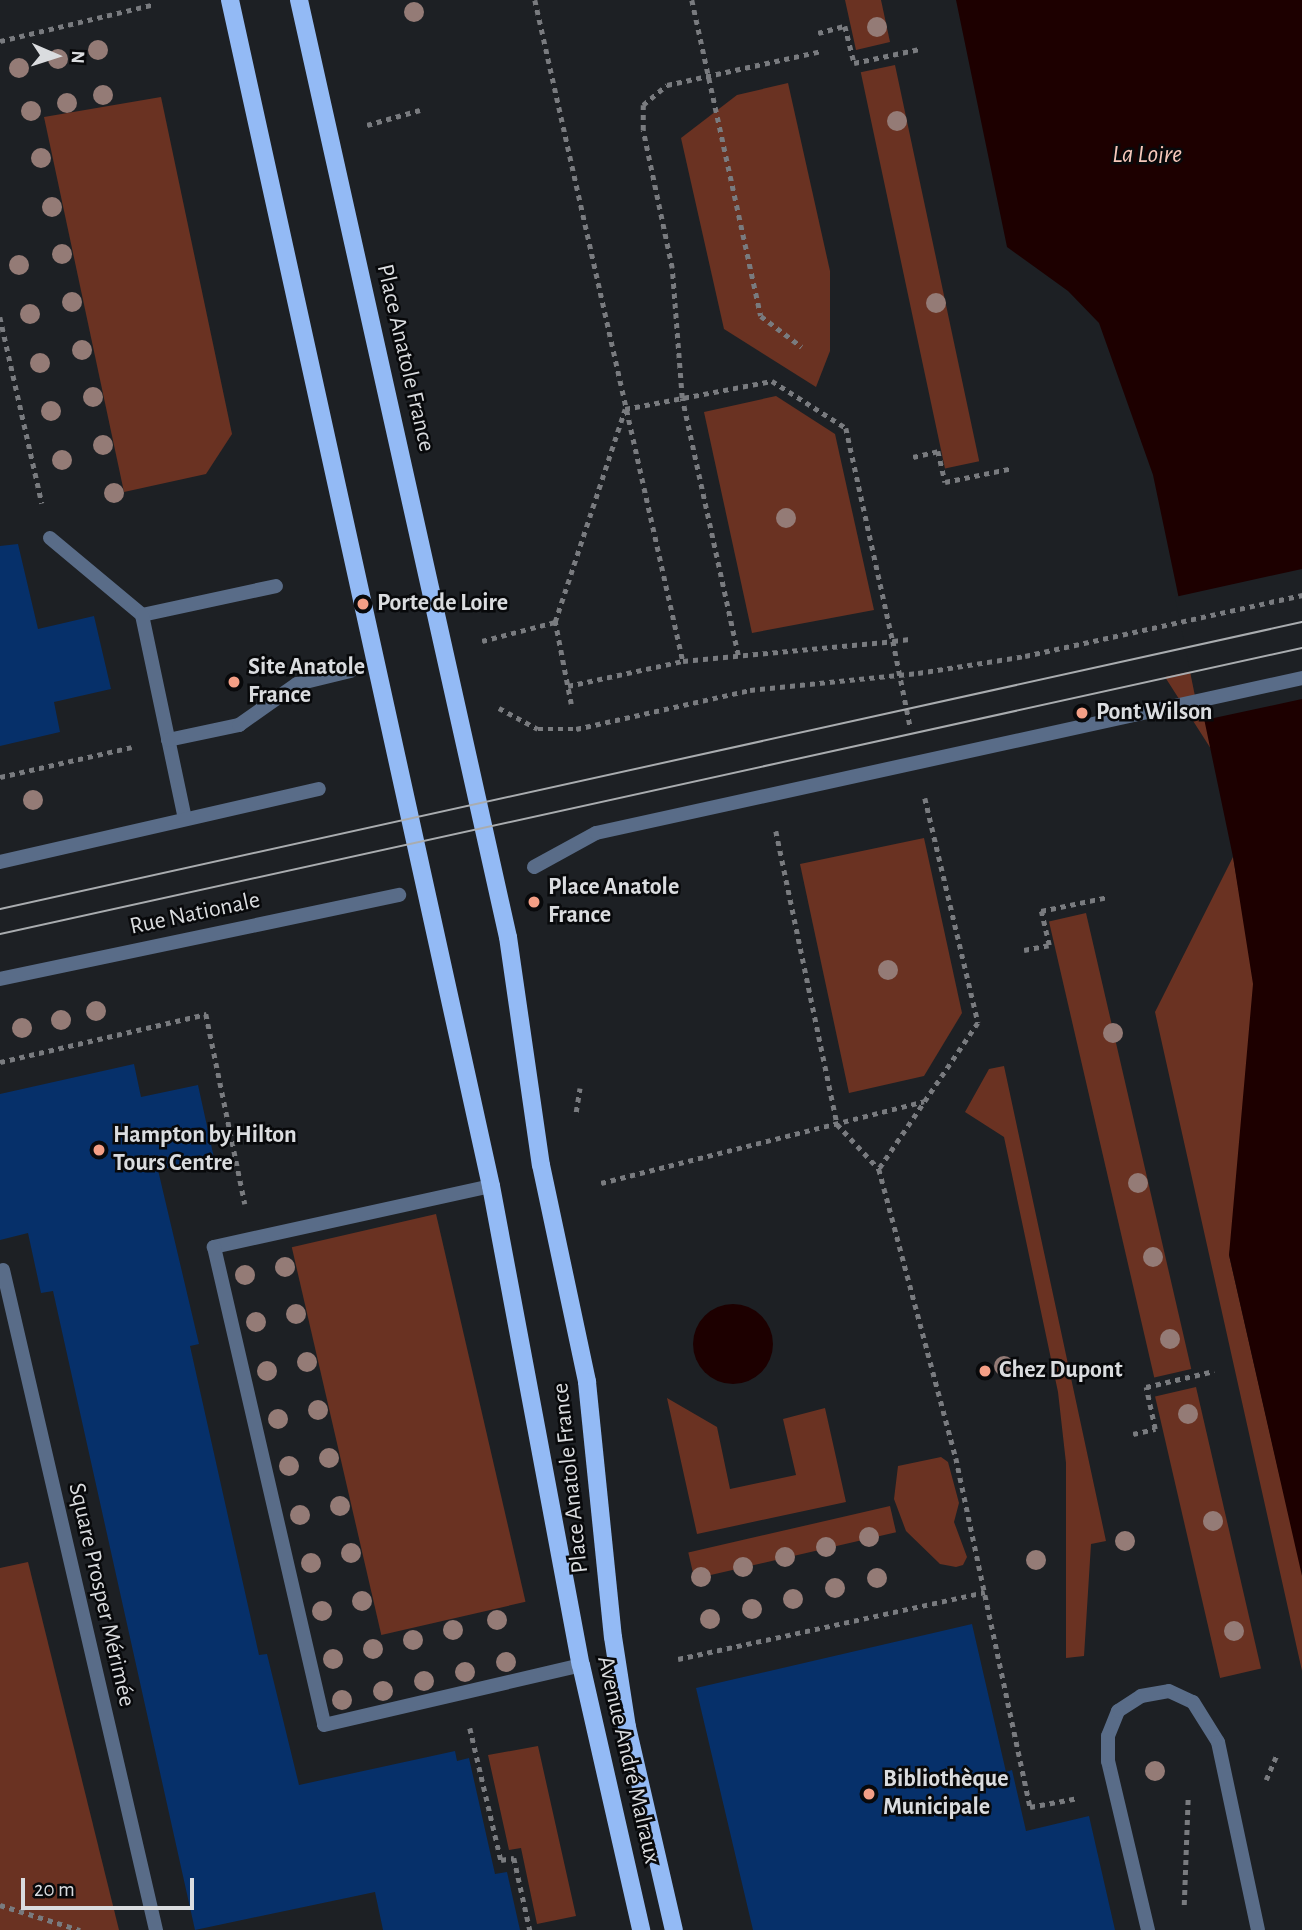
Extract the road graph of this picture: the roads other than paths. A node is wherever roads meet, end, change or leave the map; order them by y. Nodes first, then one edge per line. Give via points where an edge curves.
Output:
1 (230, 0) edge
2 (299, 0) edge
3 (50, 538) road end
4 (276, 586) dead end
5 (142, 615) junction
6 (350, 671) dead end
7 (1302, 678) edge
8 (168, 740) junction
9 (319, 789) dead end
10 (185, 819) junction
11 (0, 862) edge
12 (534, 867) dead end
13 (399, 895) dead end
14 (0, 979) edge
15 (491, 1186) junction
16 (2, 1270) dead end
17 (569, 1601) joint
18 (613, 1637) joint
19 (581, 1665) junction
20 (156, 1930) edge
21 (642, 1930) edge
22 (674, 1930) edge
23 (1147, 1930) edge
24 (1258, 1930) edge

1 - 15 main road, Place Anatole France
2 - 18 main road, Place Anatole France via 508,937 541,1165 587,1382
3 - 5 street
4 - 5 street
5 - 8 street
6 - 8 street via 296,684 239,725
7 - 12 street via 596,833
8 - 10 street
9 - 10 street
10 - 11 street
13 - 14 street, Rue Nationale
15 - 17 main road, Place Anatole France
15 - 19 street via 214,1247 324,1725
16 - 20 street, Square Prosper Mérimée
17 - 19 main road, Avenue André Malraux
18 - 22 main road, Avenue André Malraux via 627,1727
19 - 21 main road, Avenue André Malraux
23 - 24 street via 1108,1761 1108,1736 1118,1712 1141,1696 1169,1691 1192,1702 1218,1742

